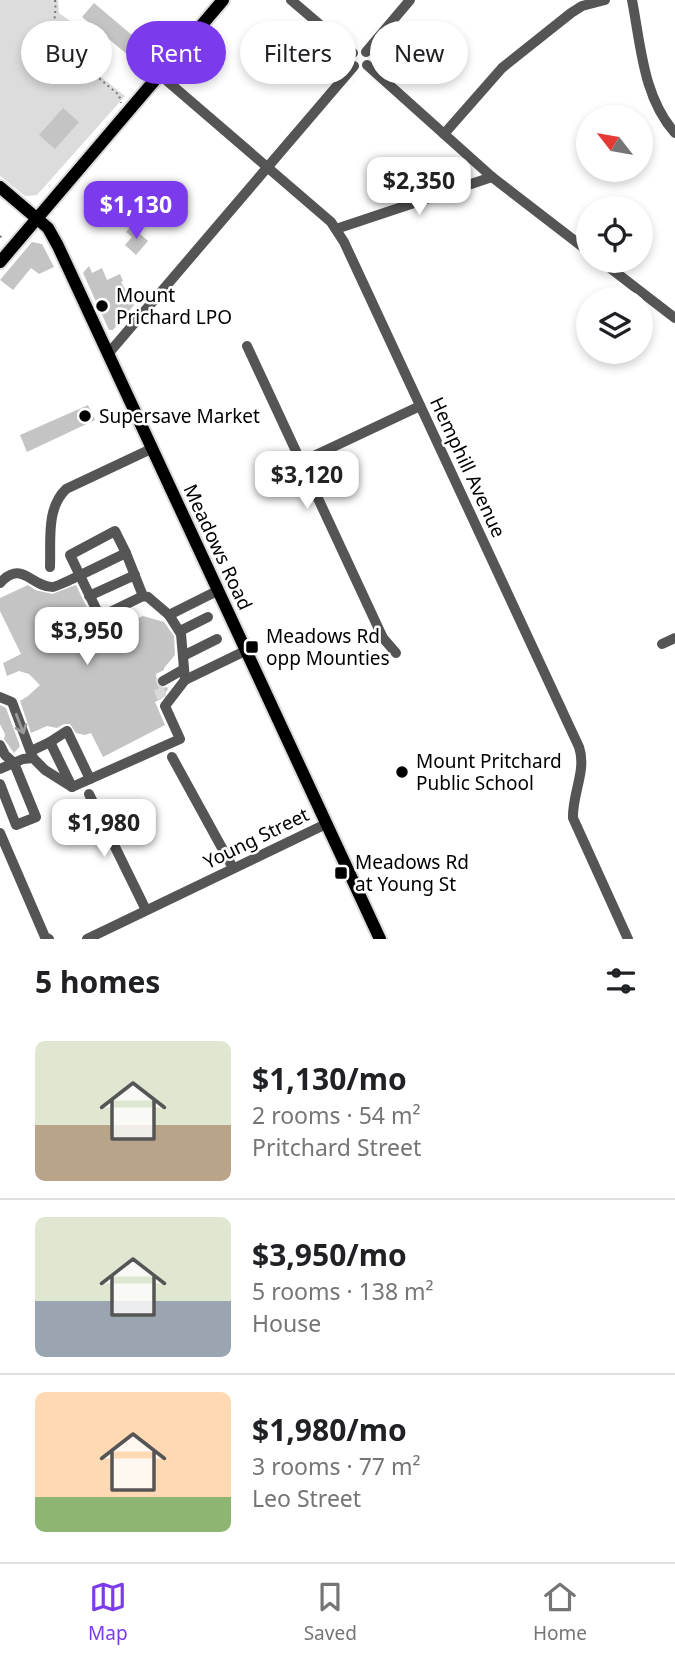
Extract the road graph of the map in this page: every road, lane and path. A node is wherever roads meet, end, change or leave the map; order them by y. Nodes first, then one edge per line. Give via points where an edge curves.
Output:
1 (55, 0) edge
2 (223, 0) edge
3 (291, 0) edge
4 (410, 0) edge
5 (605, 0) edge
6 (632, 0) edge
7 (205, 21) edge
8 (316, 21) edge
9 (356, 52) edge
10 (366, 52) junction
11 (367, 65) junction
12 (356, 67) edge
13 (151, 84) edge
14 (169, 84) edge
15 (339, 84) edge
16 (121, 103) dead end
17 (675, 133) edge
18 (444, 134) junction
19 (267, 168) junction
20 (492, 177) junction
21 (0, 187) edge
22 (37, 218) junction
23 (336, 229) junction
24 (0, 236) edge
25 (4, 240) dead end
26 (576, 242) edge
27 (0, 262) edge
28 (617, 273) edge
29 (675, 317) edge
30 (247, 346) dead end
31 (108, 354) junction
32 (420, 406) junction
33 (151, 449) junction
34 (301, 462) junction
35 (126, 553) junction
36 (50, 566) dead end
37 (79, 575) junction
38 (135, 575) junction
39 (0, 583) edge
40 (217, 591) junction
41 (89, 596) junction
42 (143, 596) junction
43 (169, 615) junction
44 (208, 617) dead end
45 (180, 631) junction
46 (675, 638) edge
47 (217, 639) dead end
48 (662, 644) dead end
49 (245, 650) junction
50 (396, 653) dead end
51 (183, 656) junction
52 (184, 675) junction
53 (163, 681) dead end
54 (0, 697) edge
55 (50, 741) junction
56 (0, 745) edge
57 (32, 755) junction
58 (172, 757) dead end
59 (14, 763) junction
60 (0, 769) edge
61 (90, 779) junction
62 (0, 783) edge
63 (72, 788) junction
64 (89, 794) dead end
65 (326, 824) junction
66 (0, 833) edge
67 (233, 868) junction
68 (146, 910) junction
69 (49, 939) edge
70 (87, 939) edge
71 (380, 939) edge
72 (628, 939) edge

1 - 16 path via 54,37 119,95
2 - 7 main road
3 - 8 street
4 - 10 street
5 - 18 street via 571,13 502,68
6 - 17 street via 650,90 660,115
9 - 10 street
10 - 11 street
11 - 12 street
11 - 18 street
13 - 22 main road
14 - 19 street, Hemphill Avenue
15 - 19 street
18 - 20 street
19 - 23 street, Hemphill Avenue
19 - 31 street
20 - 23 street
20 - 26 street
21 - 22 main road, Meadows Road
22 - 27 main road
22 - 31 main road, Meadows Road via 52,235
23 - 32 street, Hemphill Avenue
24 - 25 path
28 - 29 street
30 - 34 street
31 - 33 main road, Meadows Road
32 - 34 street
32 - 72 street, Hemphill Avenue via 579,747 582,765 573,818
33 - 36 street via 60,495 53,509
33 - 40 main road, Meadows Road
34 - 50 street via 383,638
35 - 37 street
35 - 37 street via 115,531 70,555
35 - 38 street
37 - 39 street via 56,588 39,585 19,573
37 - 41 street
38 - 41 street
38 - 42 street
40 - 43 street
40 - 49 main road, Meadows Road
41 - 42 street via 100,617
42 - 43 street
43 - 45 street
44 - 45 street
45 - 51 street
46 - 48 street
47 - 51 street
49 - 52 street
49 - 65 main road, Meadows Road
51 - 52 street
52 - 53 street
52 - 61 street via 163,702 180,739
54 -> 57 street via 12,702
55 - 57 street
55 - 61 street via 67,731
55 - 63 street
56 - 59 street
57 - 59 street
57 - 63 street
58 - 67 street
59 - 60 street
59 - 62 street via 36,817 16,825
61 - 63 street
64 - 68 street
65 - 67 street, Young Street
65 - 71 main road, Meadows Road
66 - 69 street
67 - 68 street, Young Street
68 - 70 street, Young Street

